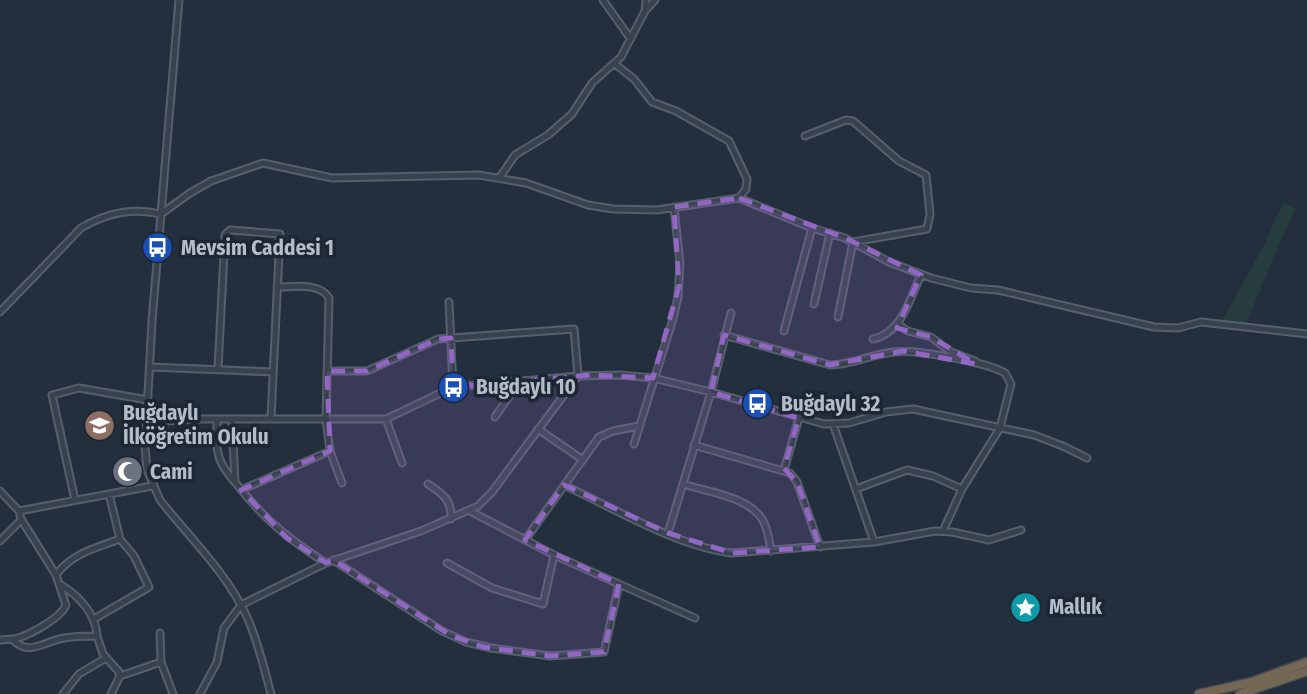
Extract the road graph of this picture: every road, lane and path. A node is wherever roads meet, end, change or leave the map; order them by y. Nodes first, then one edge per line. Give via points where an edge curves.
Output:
1 (179, 0) edge
2 (603, 0) edge
3 (646, 0) edge
4 (654, 0) edge
5 (645, 10) junction
6 (630, 38) junction
7 (615, 64) junction
8 (805, 136) dead end
9 (500, 177) junction
10 (739, 198) junction
11 (674, 207) junction
12 (161, 214) junction
13 (812, 228) junction
14 (830, 233) junction
15 (853, 243) junction
16 (921, 275) junction
17 (277, 287) junction
18 (449, 302) dead end
19 (814, 304) dead end
20 (0, 312) edge
21 (731, 313) dead end
22 (838, 317) dead end
23 (897, 324) junction
24 (784, 331) dead end
25 (1307, 334) edge
26 (724, 335) junction
27 (451, 338) junction
28 (873, 339) dead end
29 (976, 364) junction
30 (150, 366) junction
31 (218, 369) junction
32 (327, 371) junction
33 (274, 372) junction
34 (578, 376) junction
35 (653, 378) junction
36 (519, 381) junction
37 (453, 387) junction
38 (711, 392) junction
39 (148, 400) junction
40 (495, 417) dead end
41 (271, 418) junction
42 (799, 418) junction
43 (217, 419) junction
44 (232, 419) junction
45 (386, 419) junction
46 (326, 420) junction
47 (147, 422) junction
48 (833, 424) junction
49 (639, 426) junction
50 (1000, 428) junction
51 (538, 429) junction
52 (634, 444) dead end
53 (694, 444) junction
54 (330, 451) junction
55 (1087, 457) dead end
56 (583, 460) junction
57 (402, 463) dead end
58 (784, 470) junction
59 (235, 482) junction
60 (342, 483) dead end
61 (428, 484) dead end
62 (682, 484) junction
63 (152, 485) junction
64 (564, 485) junction
65 (856, 489) junction
66 (962, 489) junction
67 (241, 490) junction
68 (0, 491) edge
69 (109, 494) junction
70 (75, 500) junction
71 (19, 511) junction
72 (470, 511) junction
73 (452, 519) junction
74 (21, 520) junction
75 (1021, 530) dead end
76 (943, 531) junction
77 (668, 533) junction
78 (120, 538) junction
79 (525, 540) junction
80 (0, 541) edge
81 (874, 542) junction
82 (820, 547) junction
83 (771, 551) junction
84 (554, 555) junction
85 (333, 560) junction
86 (326, 562) junction
87 (447, 563) dead end
88 (57, 575) junction
89 (619, 584) junction
90 (60, 585) junction
91 (241, 605) junction
92 (695, 618) dead end
93 (94, 619) junction
94 (160, 633) dead end
95 (97, 636) junction
96 (0, 640) edge
97 (13, 640) junction
98 (106, 658) junction
99 (161, 662) junction
100 (1307, 662) edge
101 (1307, 671) edge
102 (120, 676) junction
103 (63, 694) edge
104 (111, 694) edge
105 (173, 694) edge
106 (200, 694) edge
107 (271, 694) edge
108 (1199, 694) edge
109 (1240, 694) edge

1 - 12 street
2 - 6 street
3 - 5 street
4 - 5 street
5 - 6 street
6 - 7 street
7 - 9 street via 592,83 566,120 515,155
7 - 10 street via 652,102 730,141 747,179
8 - 15 street via 851,120 899,161 928,177 927,229
9 - 11 street via 600,208
9 - 12 street via 332,178 263,163 211,181
10 - 11 street
10 - 13 street
11 - 35 street via 680,286
12 - 20 street via 123,212 87,224
12 - 30 street
13 - 14 street
13 - 24 street
14 - 15 street
14 - 19 street
15 - 16 street
15 - 22 street
16 - 23 street
16 - 25 street via 1154,327 1178,328 1201,322
17 - 31 street via 280,233 230,230 225,235
17 - 32 street via 318,288 328,295
17 - 33 street
18 - 27 street
21 - 26 street
23 - 28 street
23 - 29 street via 931,337
26 - 29 street via 830,365 903,351
26 - 38 street
27 - 32 street via 438,339 366,371
27 - 34 street via 575,329
27 - 37 street
29 - 50 street via 1001,370 1010,379
30 - 31 street
30 - 39 street
31 - 33 street
32 - 46 street
33 - 41 street
34 - 35 street
34 - 36 street
34 - 51 street
35 - 38 street
35 - 49 street
36 - 37 street
36 - 40 street
37 - 45 street
38 - 42 street
38 - 53 street
39 - 47 street
39 - 70 street via 79,388 52,395
41 - 44 street
41 - 46 street
42 - 48 street
42 - 58 street
43 - 44 street
43 - 47 street
43 - 59 street via 217,453
44 - 59 street
45 - 46 street
45 - 57 street
46 - 54 street
47 - 63 street via 145,455
48 - 50 street via 913,409
48 - 65 street
49 - 52 street
49 - 56 street via 603,434
50 - 55 street via 1043,438
50 - 66 street
51 - 56 street
51 - 72 street via 488,498
53 - 58 street
53 - 62 street
54 - 60 street
54 - 67 street
56 - 64 street
58 - 82 street via 797,482
59 - 67 street
61 - 73 street via 447,497
62 - 77 street
62 - 83 street via 752,508 764,523
63 - 69 street
63 - 91 street
64 - 77 street
64 - 79 street
65 - 66 street via 907,470
65 - 81 street
66 - 76 street
67 - 86 street via 288,538
68 - 71 street
69 - 70 street
69 - 78 street
70 - 71 street
71 - 74 street
72 - 73 street
72 - 79 street
73 - 85 street
74 - 80 street
74 - 88 street
75 - 76 street via 989,540
76 - 81 street
77 - 83 street via 725,552
78 - 88 street via 77,555
78 - 93 street via 149,587
79 - 84 street
81 - 82 street
82 - 83 street
84 - 87 street via 543,604 492,588
84 - 89 street
85 - 86 street
85 - 89 street via 458,639 550,656 604,652
86 - 91 street
88 - 90 street
89 - 92 street
90 - 93 street via 79,599
90 - 97 street via 66,602 63,612
91 - 106 street via 224,628 214,670
91 - 107 street
93 - 95 street
94 - 99 street
95 - 97 street via 62,638 31,649
95 - 98 street
96 - 97 street
98 - 102 street
98 - 103 street via 79,674
99 - 102 street
99 - 105 street
100 - 108 highway
101 - 109 highway
102 - 104 street

